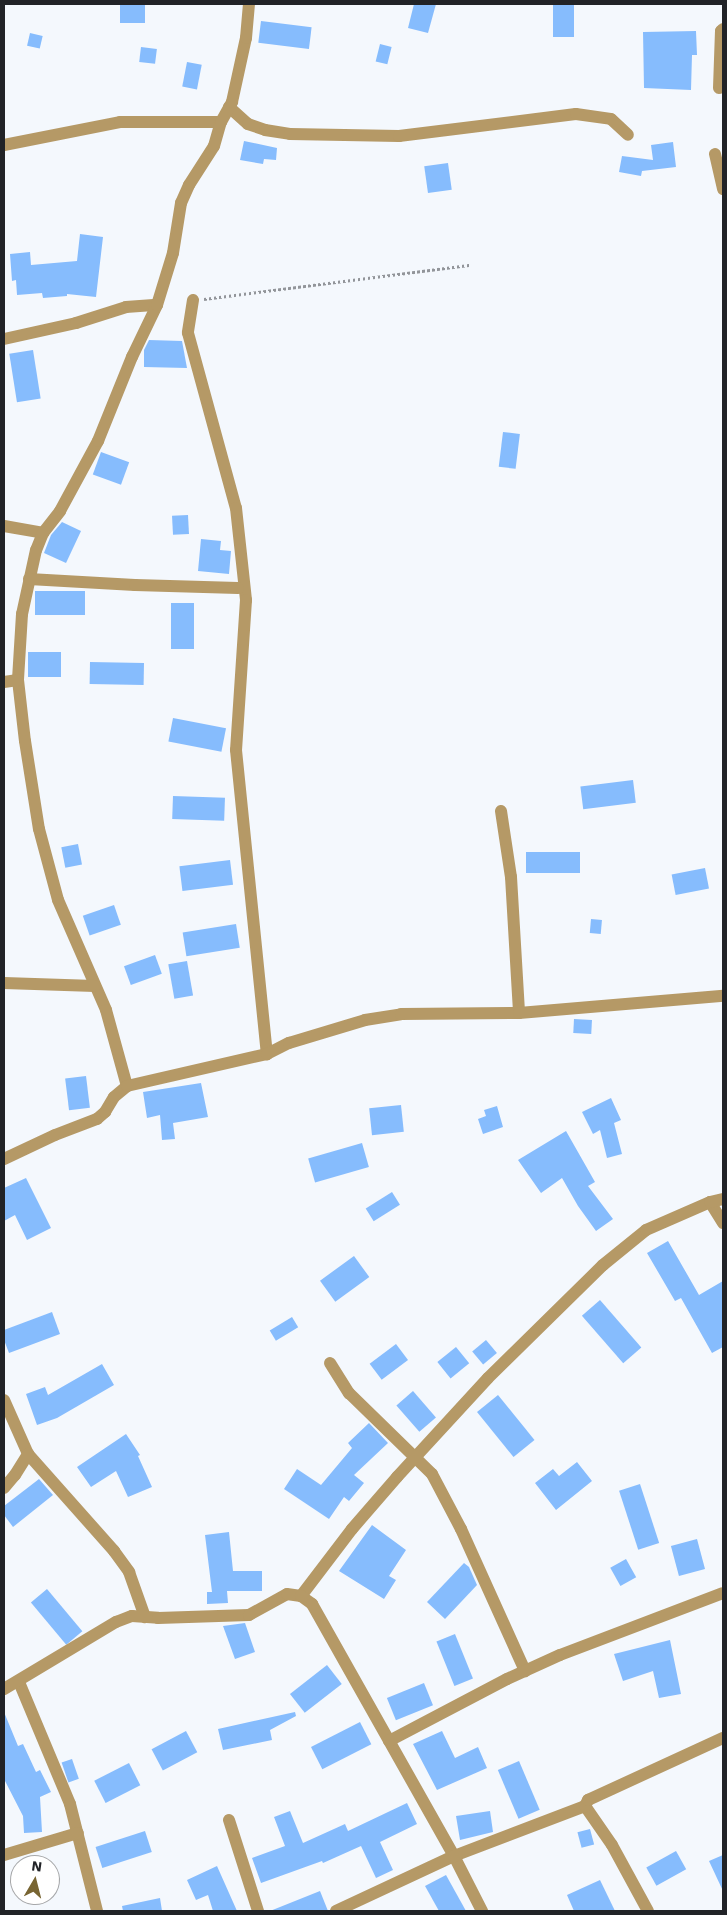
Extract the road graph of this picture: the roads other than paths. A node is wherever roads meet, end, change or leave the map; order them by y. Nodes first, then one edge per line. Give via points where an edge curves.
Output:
1 (249, 4) edge
2 (723, 29) edge
3 (719, 88) dead end
4 (229, 107) junction
5 (221, 122) junction
6 (628, 135) dead end
7 (4, 145) edge
8 (715, 154) dead end
9 (723, 189) edge
10 (193, 300) road end
11 (157, 305) junction
12 (4, 339) edge
13 (4, 526) edge
14 (43, 533) junction
15 (29, 579) junction
16 (238, 588) dead end
17 (18, 680) junction
18 (4, 682) edge
19 (501, 811) dead end
20 (4, 983) edge
21 (95, 986) junction
22 (723, 996) edge
23 (519, 1012) junction
24 (267, 1054) junction
25 (127, 1086) junction
26 (4, 1159) edge
27 (723, 1199) edge
28 (710, 1202) junction
29 (723, 1223) edge
30 (330, 1363) dead end
31 (4, 1400) edge
32 (28, 1454) junction
33 (414, 1458) junction
34 (4, 1488) edge
35 (723, 1593) edge
36 (301, 1596) junction
37 (145, 1617) junction
38 (525, 1671) junction
39 (19, 1682) junction
40 (4, 1689) edge
41 (723, 1738) edge
42 (389, 1741) junction
43 (584, 1806) junction
44 (229, 1820) dead end
45 (78, 1833) junction
46 (4, 1855) edge
47 (454, 1856) junction
48 (97, 1911) edge
49 (258, 1911) edge
50 (336, 1911) edge
51 (482, 1911) edge
52 (648, 1911) edge

1 - 4 street via 246,38
2 - 3 street
4 - 5 street
4 - 6 street via 248,124 290,134 398,136 576,114 610,118
5 - 7 street via 120,122
5 - 11 street via 214,146 181,203 173,253
8 - 9 street
10 - 24 street via 188,332 236,508 246,600 236,750
11 - 12 street via 126,307 76,323
11 - 14 street via 98,441 60,511
13 - 14 street
14 - 15 street
15 - 16 street
15 - 17 street via 22,614
17 - 18 street
17 - 21 street via 39,828 58,900
19 - 23 street via 511,878
20 - 21 street
21 - 25 street via 106,1010
22 - 23 street
23 - 24 street via 401,1014 365,1020 289,1043
24 - 25 street
25 - 26 street via 97,1119
27 - 28 street
28 - 29 street
28 - 33 street via 646,1230 603,1265 488,1378
30 - 33 street via 349,1393
31 - 32 street
32 - 34 street
32 - 37 street via 119,1558 134,1583
33 - 36 street via 352,1529
33 - 38 street via 432,1474 462,1529
35 - 38 street
36 - 37 street via 287,1594 249,1616
36 - 42 street via 312,1604
37 - 39 street via 132,1616 116,1622
38 - 42 street
39 - 40 street
39 - 45 street via 70,1804
41 - 43 street via 588,1800
42 - 47 street
43 - 47 street
43 - 52 street via 612,1845
44 - 49 street
45 - 46 street
45 - 48 street
47 - 50 street
47 - 51 street

